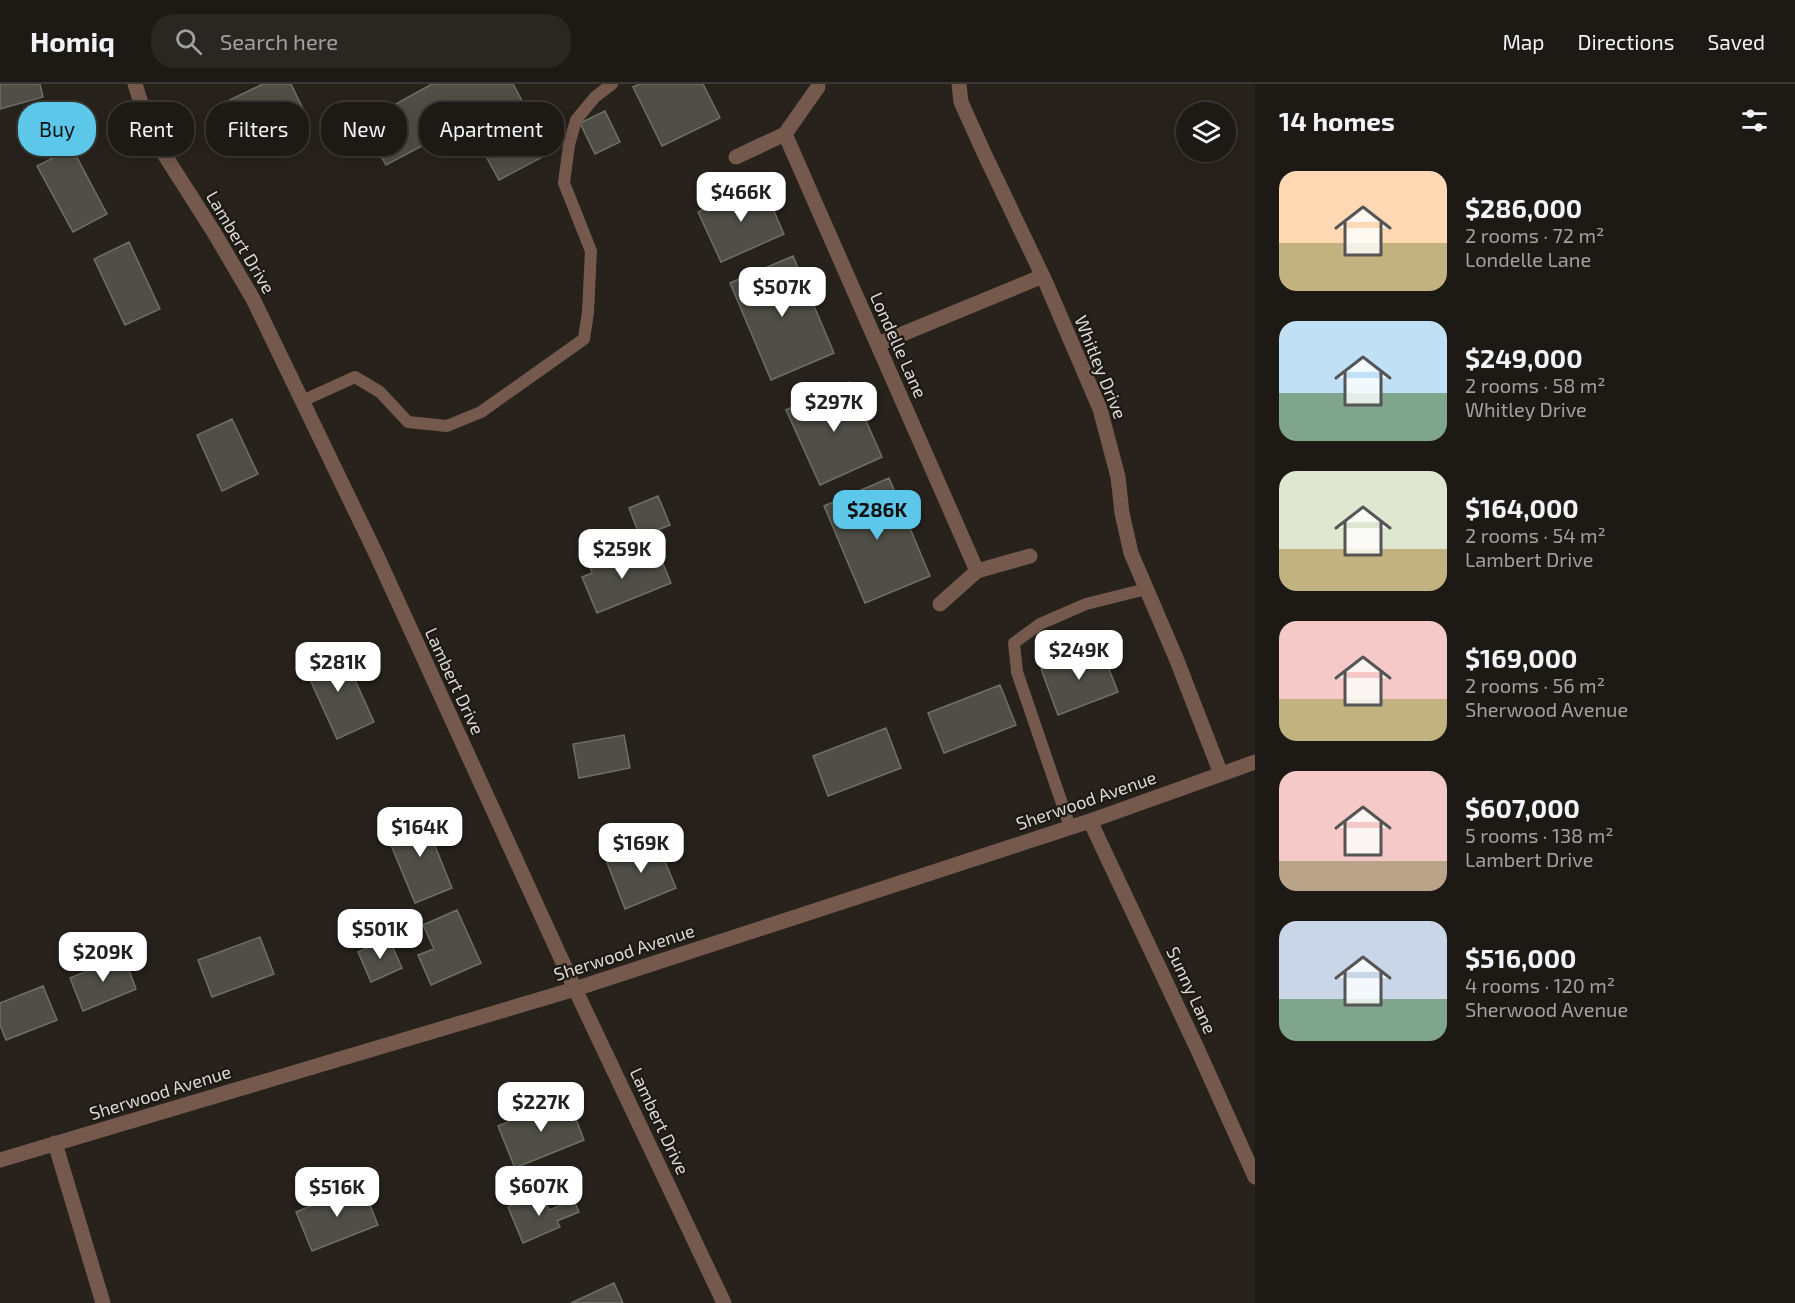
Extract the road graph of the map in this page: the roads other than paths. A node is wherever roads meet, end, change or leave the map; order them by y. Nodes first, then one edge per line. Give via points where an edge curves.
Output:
1 (135, 84) edge
2 (612, 84) edge
3 (959, 84) edge
4 (818, 87) dead end
5 (785, 134) junction
6 (735, 157) dead end
7 (1043, 276) junction
8 (878, 344) junction
9 (302, 401) junction
10 (1030, 556) dead end
11 (977, 571) junction
12 (1146, 589) junction
13 (940, 604) dead end
14 (1255, 762) edge
15 (1221, 774) junction
16 (1090, 821) junction
17 (1070, 827) junction
18 (575, 988) junction
19 (55, 1143) junction
20 (0, 1160) edge
21 (1255, 1177) edge
22 (103, 1303) edge
23 (724, 1303) edge

1 - 9 street, Lambert Drive via 150,132 253,299
2 - 9 lane via 576,120 564,183 591,251 584,339 481,412 447,426 408,422 380,392 355,377
3 - 7 street, Whitley Drive via 961,102
4 - 5 street
5 - 6 street
5 - 8 street, Londelle Lane
7 - 8 street
7 - 12 street, Whitley Drive via 1100,409 1118,477 1131,553
8 - 11 street, Londelle Lane
9 - 18 street, Lambert Drive
10 - 11 street
11 - 13 street
12 - 15 street, Whitley Drive
12 - 17 lane via 1086,604 1040,624 1014,643 1017,672
14 - 15 street, Sherwood Avenue
15 - 16 street, Sherwood Avenue
16 - 17 street, Sherwood Avenue
16 - 21 street, Sunny Lane
17 - 18 street, Sherwood Avenue
18 - 19 street, Sherwood Avenue
18 - 23 street, Lambert Drive
19 - 20 street, Sherwood Avenue
19 - 22 street

